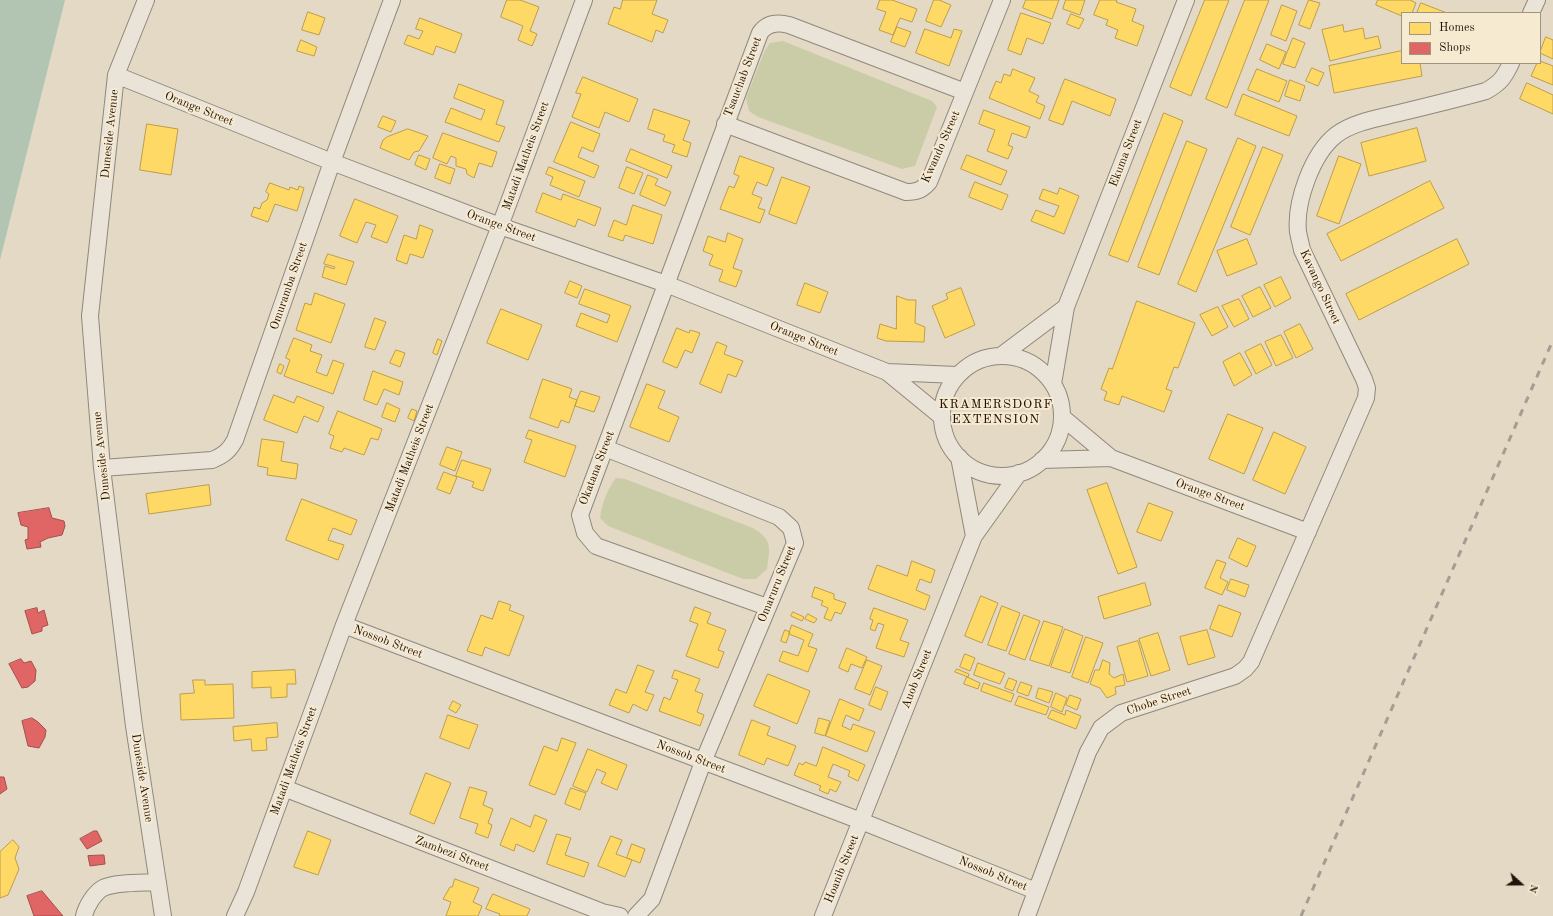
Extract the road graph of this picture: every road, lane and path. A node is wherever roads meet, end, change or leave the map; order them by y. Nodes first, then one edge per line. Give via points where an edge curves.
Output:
1 (146, 0) edge
2 (392, 0) edge
3 (584, 0) edge
4 (1002, 0) edge
5 (1186, 0) edge
6 (1537, 0) edge
7 (1532, 12) edge
8 (1511, 64) edge
9 (116, 75) junction
10 (965, 92) junction
11 (726, 124) junction
12 (332, 162) junction
13 (500, 226) junction
14 (666, 284) junction
15 (1066, 307) junction
16 (1002, 355) junction
17 (887, 372) junction
18 (957, 376) junction
19 (1053, 384) junction
20 (942, 417) junction
21 (1062, 417) junction
22 (605, 448) junction
23 (959, 457) junction
24 (1111, 458) junction
25 (1042, 460) junction
26 (102, 468) junction
27 (1019, 473) junction
28 (1308, 532) junction
29 (974, 536) junction
30 (767, 607) junction
31 (344, 626) junction
32 (703, 762) junction
33 (284, 788) junction
34 (861, 821) junction
35 (158, 882) junction
36 (1036, 891) junction
37 (84, 916) edge
38 (163, 916) edge
39 (235, 916) edge
40 (620, 916) edge
41 (636, 916) edge
42 (823, 916) edge
43 (1027, 916) edge

1 - 9 street, Duneside Avenue
2 - 12 street, Omuramba Street
3 - 13 street, Matadi Matheis Street
4 - 10 street, Kwando Street
5 - 15 street, Ekuma Street
6 - 7 street
8 - 28 street, Kavango Street via 1499,83 1486,91 1363,122 1337,134 1318,156 1309,175 1298,215 1302,250 1364,379 1366,398
9 - 12 street, Orange Street
9 - 26 street, Duneside Avenue via 90,316
10 - 11 street, Kwando Street via 929,182 915,192 906,192
10 - 11 street, Tsauchab Street via 789,25 776,23 764,28 760,33
11 - 14 street, Tsauchab Street
12 - 13 street, Orange Street
12 - 26 street, Omuramba Street via 235,440 229,450 212,460
13 - 14 street, Orange Street
13 - 31 street, Matadi Matheis Street
14 - 17 street, Orange Street
14 - 22 street, Okatana Street
15 - 16 street
15 - 19 street, Ekuma Street
16 - 18 street via 985,358 970,365
16 - 19 street via 1022,359 1034,365
17 - 18 street, Orange Street
17 - 20 street, Orange Street
18 - 20 street via 949,388
19 - 21 street via 1060,400
20 - 23 street via 944,432 950,446
21 - 24 street, Orange Street
21 - 25 street via 1059,433 1052,448
22 - 30 street, Okatana Street via 580,515 585,533 596,546
22 - 30 street, Omaruru Street via 779,517 791,528 795,543
23 - 27 street via 986,474 1003,476
23 - 29 street
24 - 25 street, Orange Street
24 - 28 street, Orange Street
25 - 27 street
26 - 35 street, Duneside Avenue via 134,726
27 - 29 street, Auob Street
28 - 36 street, Chobe Street via 1246,669 1236,676 1120,713 1101,728 1088,752
29 - 34 street, Auob Street
30 - 32 street, Omaruru Street
31 - 32 street, Nossob Street
31 - 33 street, Matadi Matheis Street
32 - 34 street, Nossob Street
32 - 41 street via 652,899
33 - 39 street, Matadi Matheis Street
33 - 40 street, Zambezi Street via 602,912
34 - 36 street, Nossob Street
34 - 42 street, Hoanib Street
35 - 37 street via 104,888 91,902
35 - 38 street, Duneside Avenue
36 - 43 street, Chobe Street

